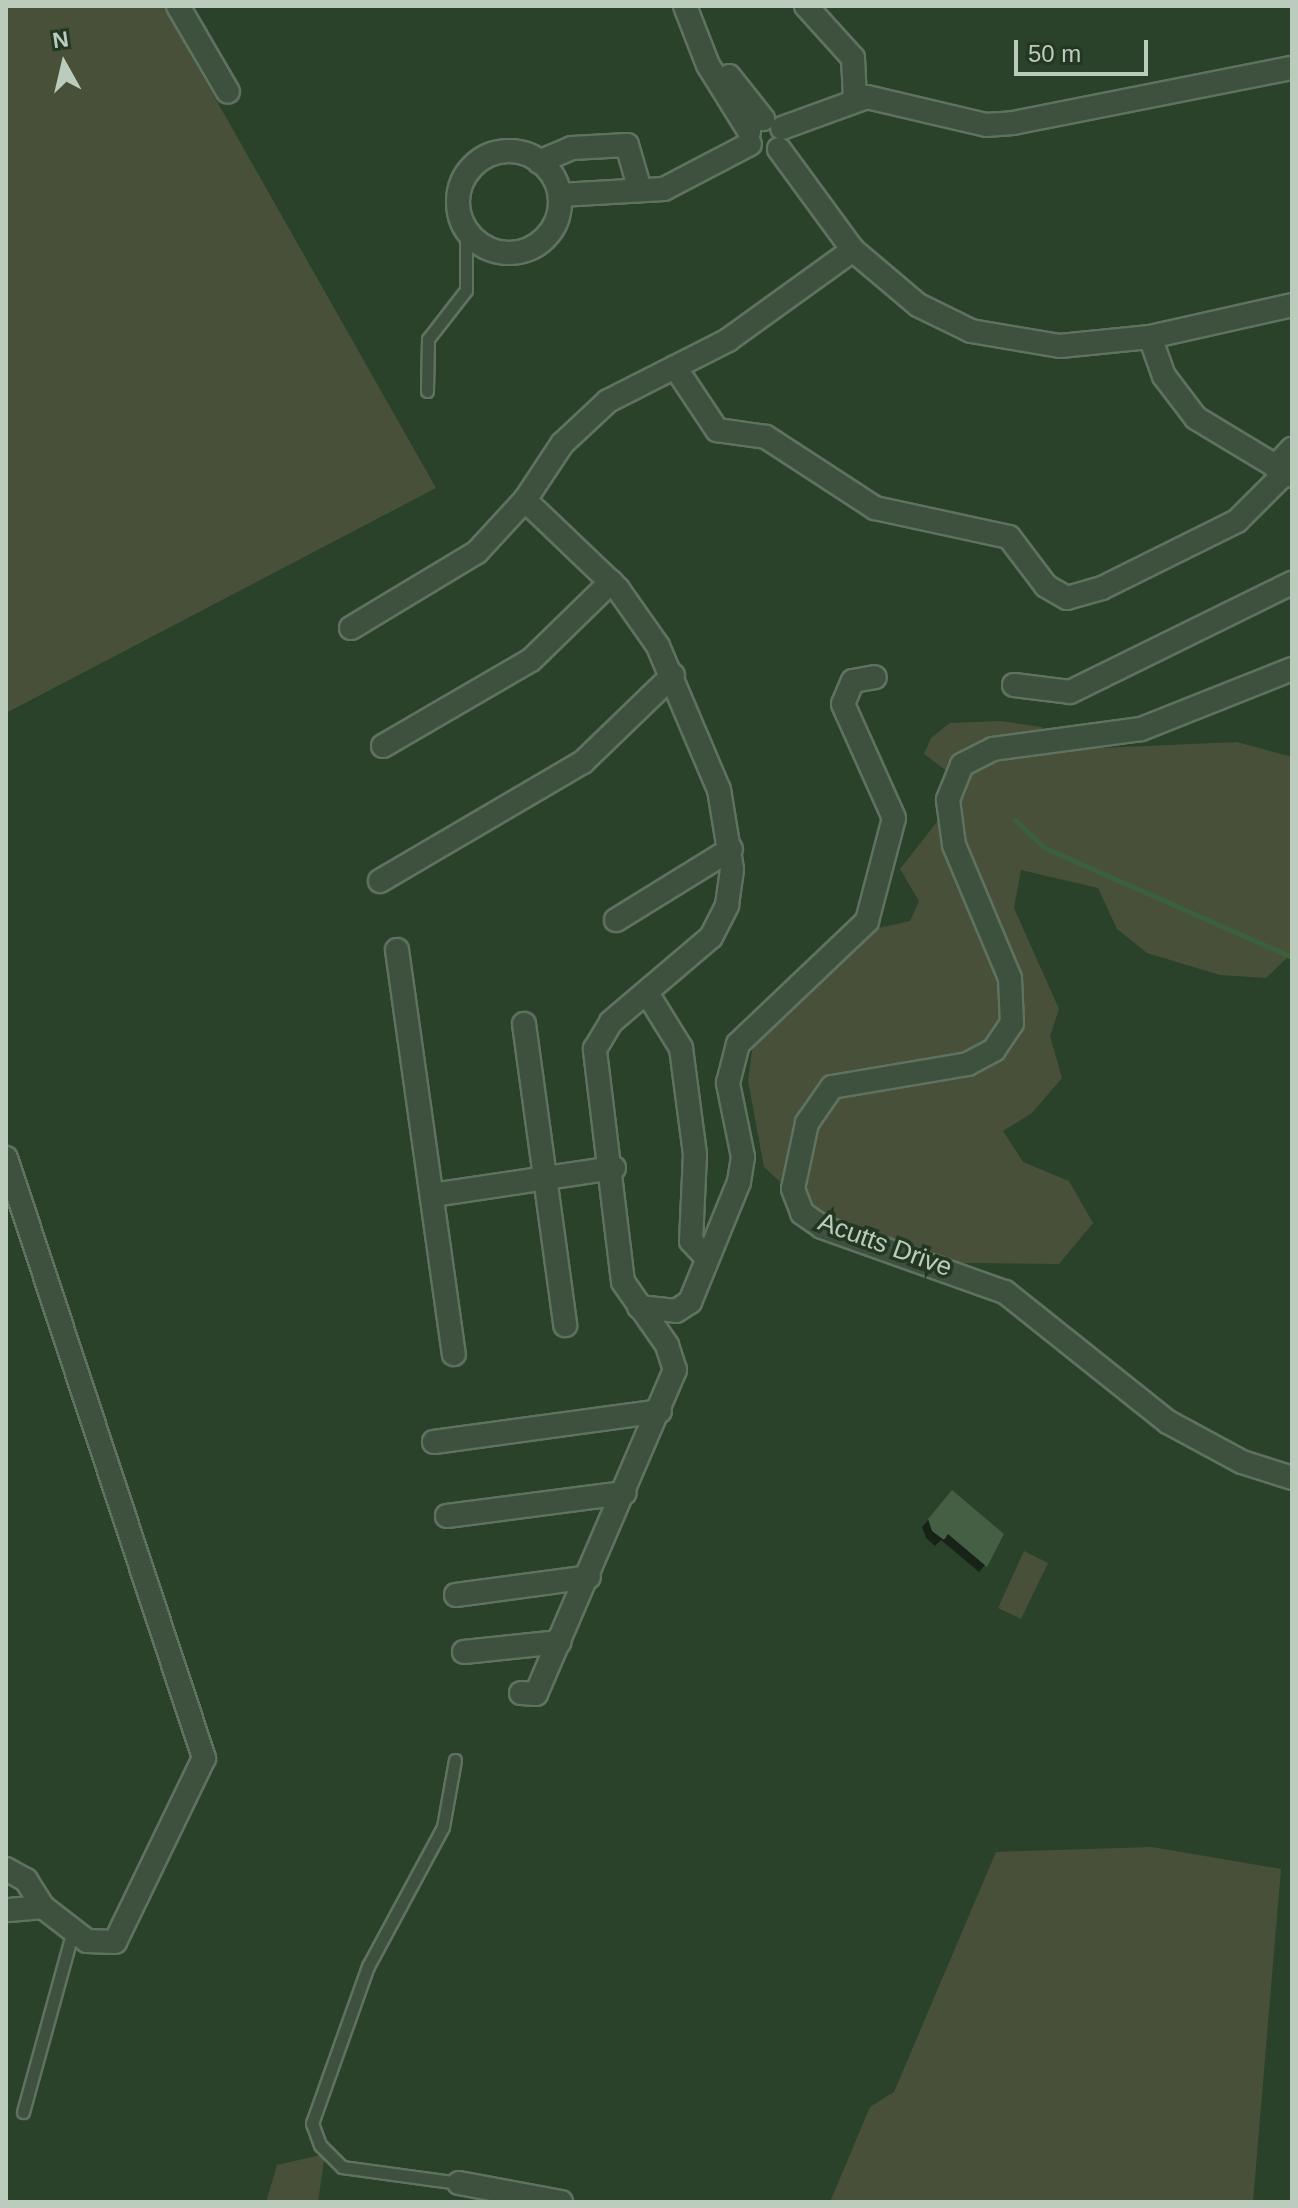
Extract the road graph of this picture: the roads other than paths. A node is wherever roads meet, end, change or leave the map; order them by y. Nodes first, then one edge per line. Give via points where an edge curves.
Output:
1 (178, 6) edge
2 (685, 6) edge
3 (696, 6) edge
4 (806, 6) edge
5 (1292, 68) edge
6 (228, 92) dead end
7 (855, 99) junction
8 (764, 134) junction
9 (539, 162) junction
10 (640, 190) junction
11 (560, 195) junction
12 (466, 231) junction
13 (853, 250) junction
14 (1292, 305) edge
15 (1150, 337) junction
16 (675, 367) junction
17 (427, 391) dead end
18 (1292, 449) edge
19 (1284, 472) edge
20 (525, 500) junction
21 (611, 582) junction
22 (1292, 583) edge
23 (351, 628) dead end
24 (1292, 669) edge
25 (673, 675) junction
26 (875, 677) dead end
27 (1014, 685) dead end
28 (383, 746) dead end
29 (731, 849) junction
30 (380, 881) dead end
31 (616, 920) dead end
32 (397, 950) dead end
33 (647, 993) junction
34 (524, 1024) dead end
35 (6, 1158) edge
36 (614, 1168) junction
37 (547, 1179) junction
38 (433, 1195) junction
39 (705, 1256) junction
40 (639, 1307) junction
41 (565, 1325) dead end
42 (454, 1354) dead end
43 (660, 1411) junction
44 (434, 1442) dead end
45 (1292, 1478) edge
46 (625, 1493) junction
47 (447, 1516) dead end
48 (589, 1577) junction
49 (456, 1595) dead end
50 (559, 1642) junction
51 (464, 1652) dead end
52 (521, 1693) dead end
53 (455, 1760) dead end
54 (6, 1869) edge
55 (43, 1907) junction
56 (6, 1910) edge
57 (74, 1930) junction
58 (23, 2112) dead end
59 (459, 2183) joint
60 (561, 2202) edge

1 - 6 street
2 - 8 street via 708,65
3 - 8 street
4 - 7 street via 853,58
5 - 7 street via 1000,124 889,98
7 - 8 street
8 - 10 street via 672,186
8 - 13 street
9 - 10 street via 572,148 627,145
9 - 11 street
9 - 12 street via 505,151 476,162 459,187
10 - 11 street
11 - 12 street via 555,225 534,247 490,250
12 - 17 lane via 466,290 428,339
13 - 15 street via 932,315 1002,341 1060,346
13 - 16 street via 742,331
14 - 15 street
15 - 19 street via 1164,376 1196,418
16 - 19 street via 717,430 773,441 875,508 1009,537 1046,586 1067,598 1102,588 1237,521
16 - 20 street via 620,393 581,423
18 - 19 street
20 - 21 street
20 - 23 street via 477,552
21 - 25 street
21 - 28 street via 531,660
22 - 27 street via 1078,689 1056,694
24 - 45 street, Acutts Drive via 1184,716 1092,740 993,749 962,765 948,800 954,845 1010,978 1012,1023 994,1050 968,1064 832,1087 807,1123 793,1189 802,1213 822,1227 991,1284 1052,1324 1168,1422 1233,1458
25 - 29 street via 719,790
25 - 30 street via 583,762
26 - 39 street via 853,681 843,704 894,818 870,911 864,926 738,1044 728,1083 741,1172
29 - 31 street
29 - 33 street via 729,897 718,926
32 - 38 street
33 - 36 street via 611,1022 595,1049
33 - 39 street via 681,1048 695,1154 691,1241
34 - 37 street
35 - 57 street via 204,1758 115,1942 93,1944
36 - 37 street
36 - 40 street via 621,1271
37 - 38 street
37 - 41 street
38 - 42 street
39 - 40 street via 685,1306
40 - 43 street via 675,1362
43 - 44 street
43 - 46 street
46 - 47 street
46 - 48 street
48 - 49 street
48 - 50 street
50 - 51 street
50 - 52 street via 536,1694
53 - 59 lane via 443,1827 368,1966 312,2123 320,2145 342,2167
54 - 55 street via 26,1880
55 - 56 street
55 - 57 street
57 - 58 lane
59 - 60 street

